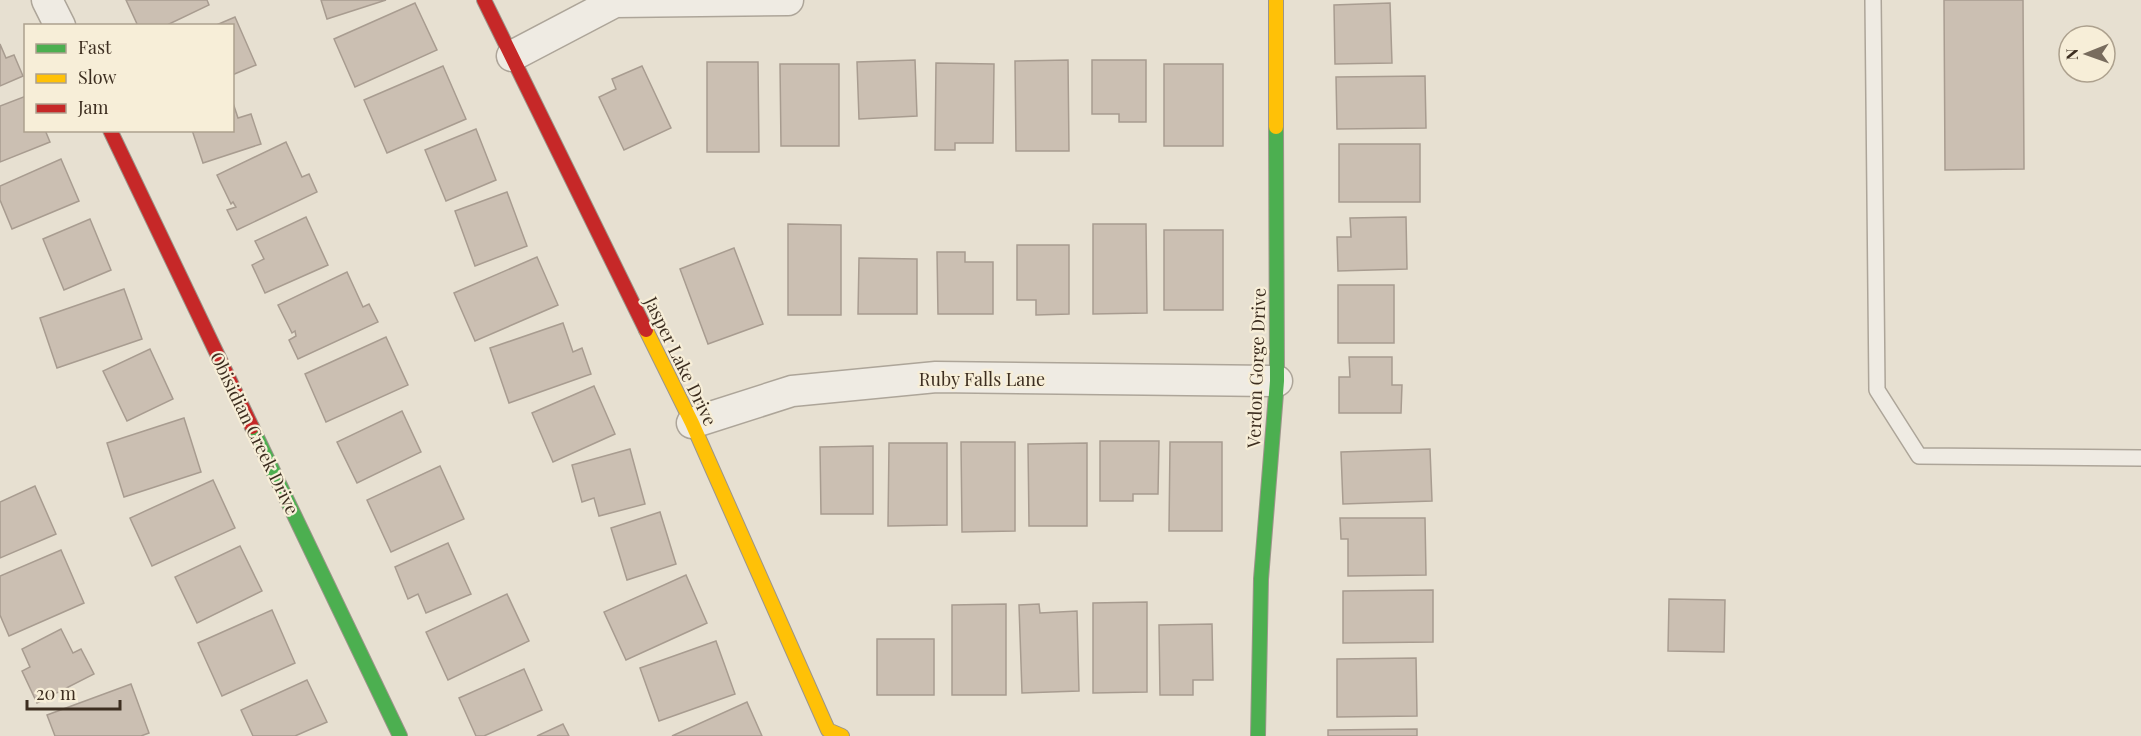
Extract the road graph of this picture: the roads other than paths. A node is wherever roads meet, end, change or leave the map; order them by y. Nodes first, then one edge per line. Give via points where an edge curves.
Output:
1 (47, 0) edge
2 (484, 0) edge
3 (788, 0) edge
4 (1276, 0) edge
5 (1873, 0) edge
6 (59, 24) edge
7 (512, 56) junction
8 (111, 132) edge
9 (1277, 381) junction
10 (692, 423) junction
11 (2141, 458) edge
12 (399, 736) edge
13 (842, 736) edge
14 (1258, 736) edge

1 - 6 street
2 - 7 street, Jasper Lake Drive
3 - 7 street via 615,2
4 - 9 street, Verdon Gorge Drive
5 - 11 lane via 1877,390 1919,456
7 - 10 street, Jasper Lake Drive
8 - 12 street, Obisidian Creek Drive
9 - 10 street, Ruby Falls Lane via 936,377 792,391
9 - 14 street, Verdon Gorge Drive via 1261,579
10 - 13 street, Jasper Lake Drive via 828,730

